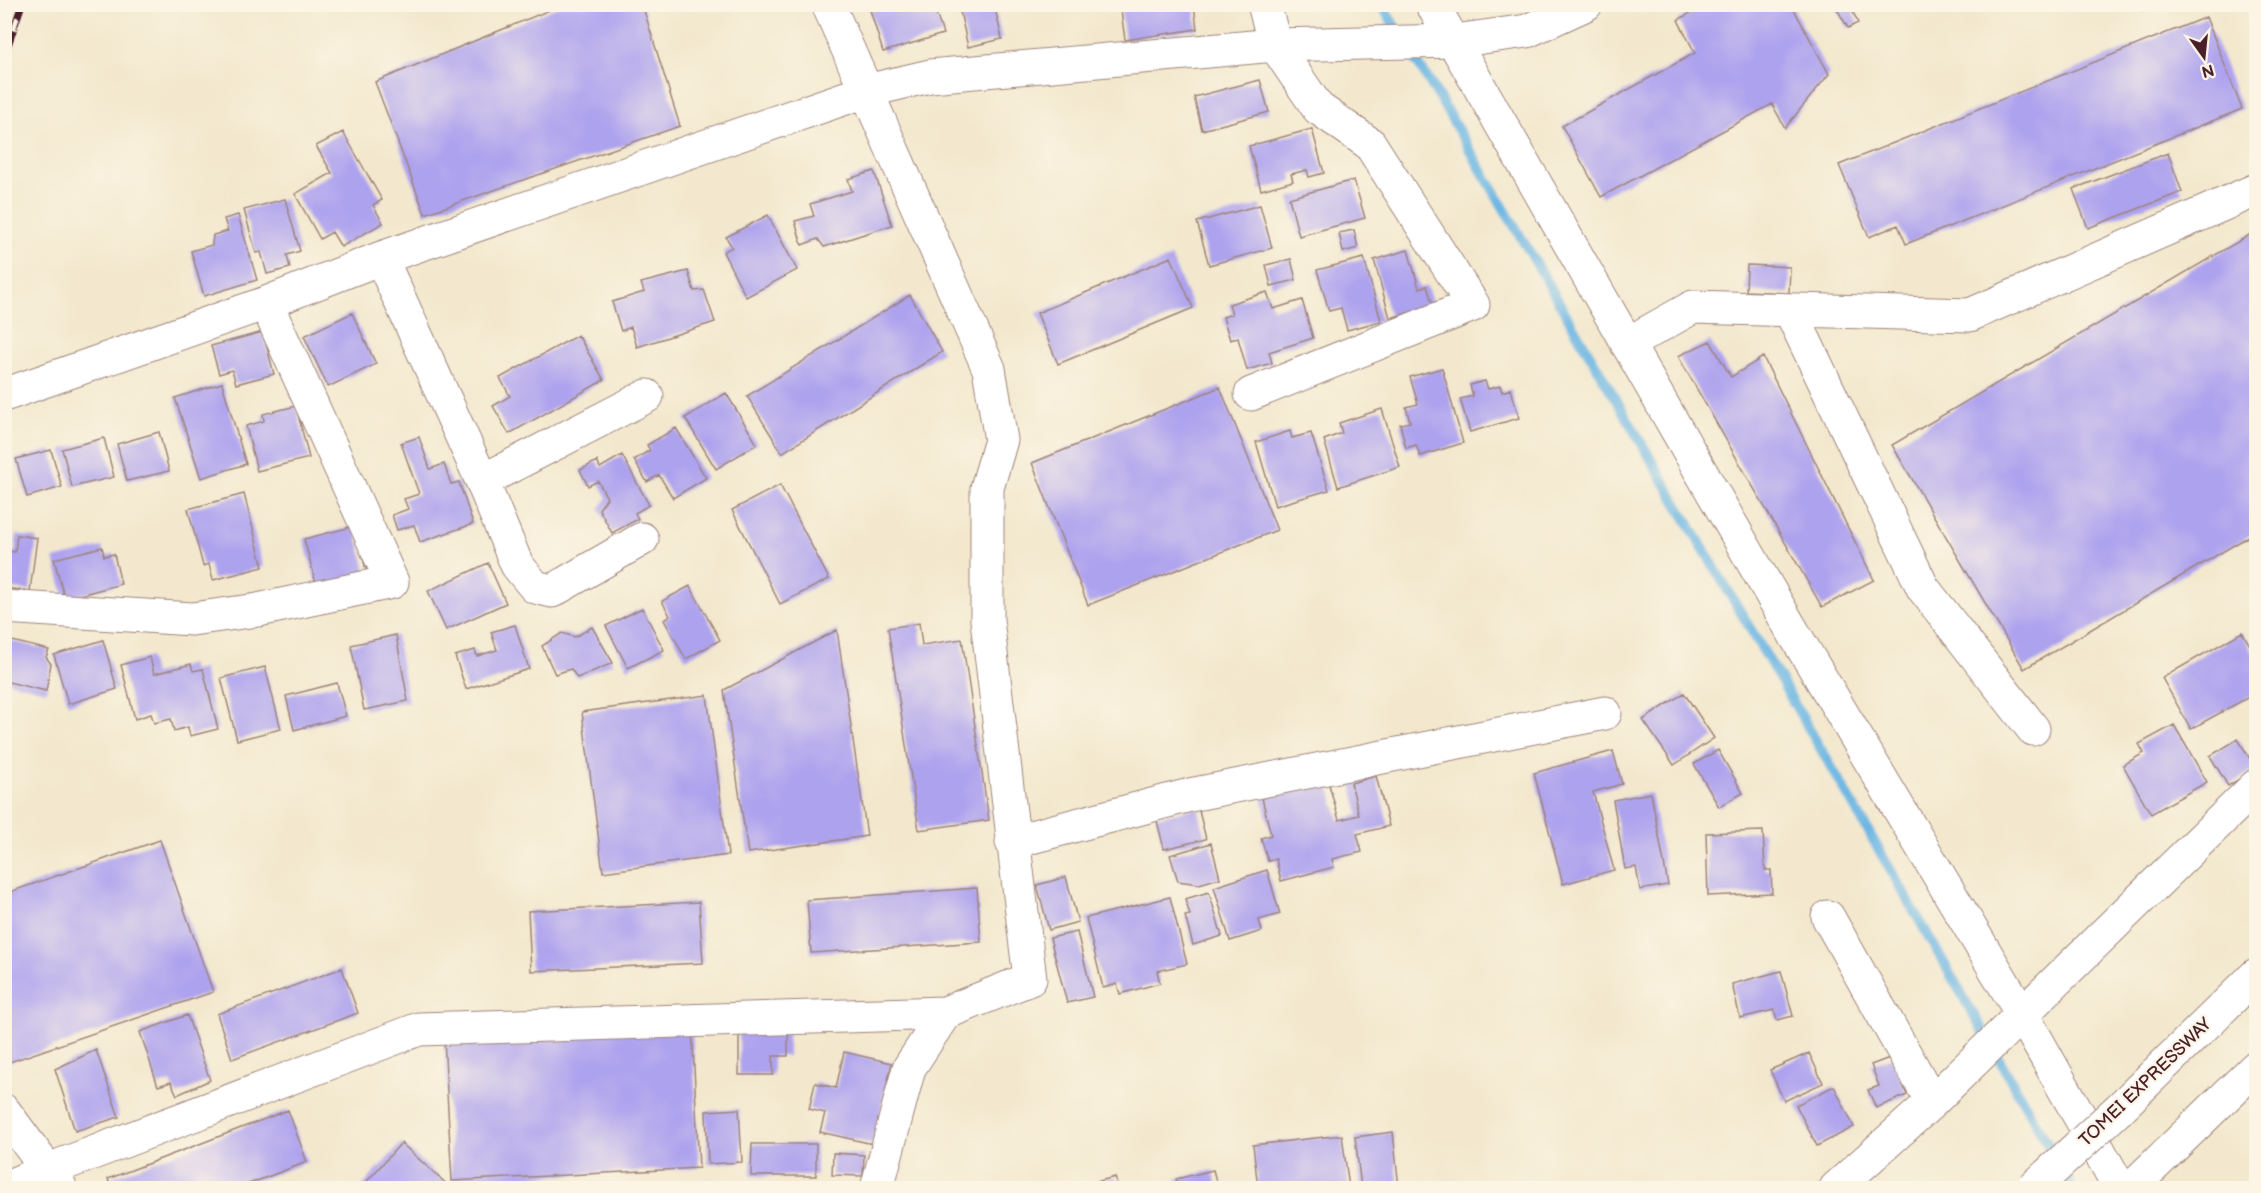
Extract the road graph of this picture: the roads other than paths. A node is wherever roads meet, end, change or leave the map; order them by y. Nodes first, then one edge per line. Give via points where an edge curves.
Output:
1 (828, 4) edge
2 (1264, 4) edge
3 (1431, 4) edge
4 (1586, 4) edge
5 (1454, 41) junction
6 (1275, 45) junction
7 (866, 91) junction
8 (2256, 190) edge
9 (381, 258) junction
10 (266, 303) junction
11 (1790, 310) junction
12 (1627, 344) junction
13 (1251, 394) dead end
14 (4, 395) edge
15 (647, 396) dead end
16 (482, 481) junction
17 (642, 539) dead end
18 (4, 607) edge
19 (1605, 713) dead end
20 (2033, 729) dead end
21 (2256, 786) edge
22 (1012, 842) junction
23 (1828, 917) dead end
24 (2256, 975) edge
25 (945, 1013) junction
26 (2022, 1014) junction
27 (2256, 1067) edge
28 (1932, 1102) junction
29 (4, 1111) edge
30 (55, 1179) edge
31 (4, 1188) edge
32 (877, 1188) edge
33 (1836, 1188) edge
34 (2033, 1188) edge
35 (2120, 1188) edge
36 (2131, 1188) edge

1 - 7 main road
2 - 6 main road
3 - 5 main road
4 - 5 main road via 1527,31
5 - 6 main road
5 - 12 main road
6 - 7 main road via 930,76
6 - 13 main road via 1318,108 1370,144 1473,305
7 - 9 main road
7 - 22 main road via 989,369 1001,440 987,488 987,620
8 - 11 main road via 1970,315
9 - 10 main road
9 - 16 main road
10 - 14 main road
10 - 18 main road via 392,582 258,610 192,619
11 - 12 main road via 1693,307
11 - 20 main road via 1923,588
12 - 26 main road via 1789,625
15 - 16 main road
16 - 17 main road via 517,565 535,587 552,591
19 - 22 main road via 1190,795
21 - 26 main road
22 - 25 main road via 1030,979
23 - 28 main road
24 - 34 main road, TOMEI EXPRESSWAY, bridge
25 - 30 main road via 419,1029
25 - 32 main road via 909,1068
26 - 28 main road
26 - 35 main road
27 - 36 main road
28 - 33 main road
29 - 30 main road
30 - 31 main road

